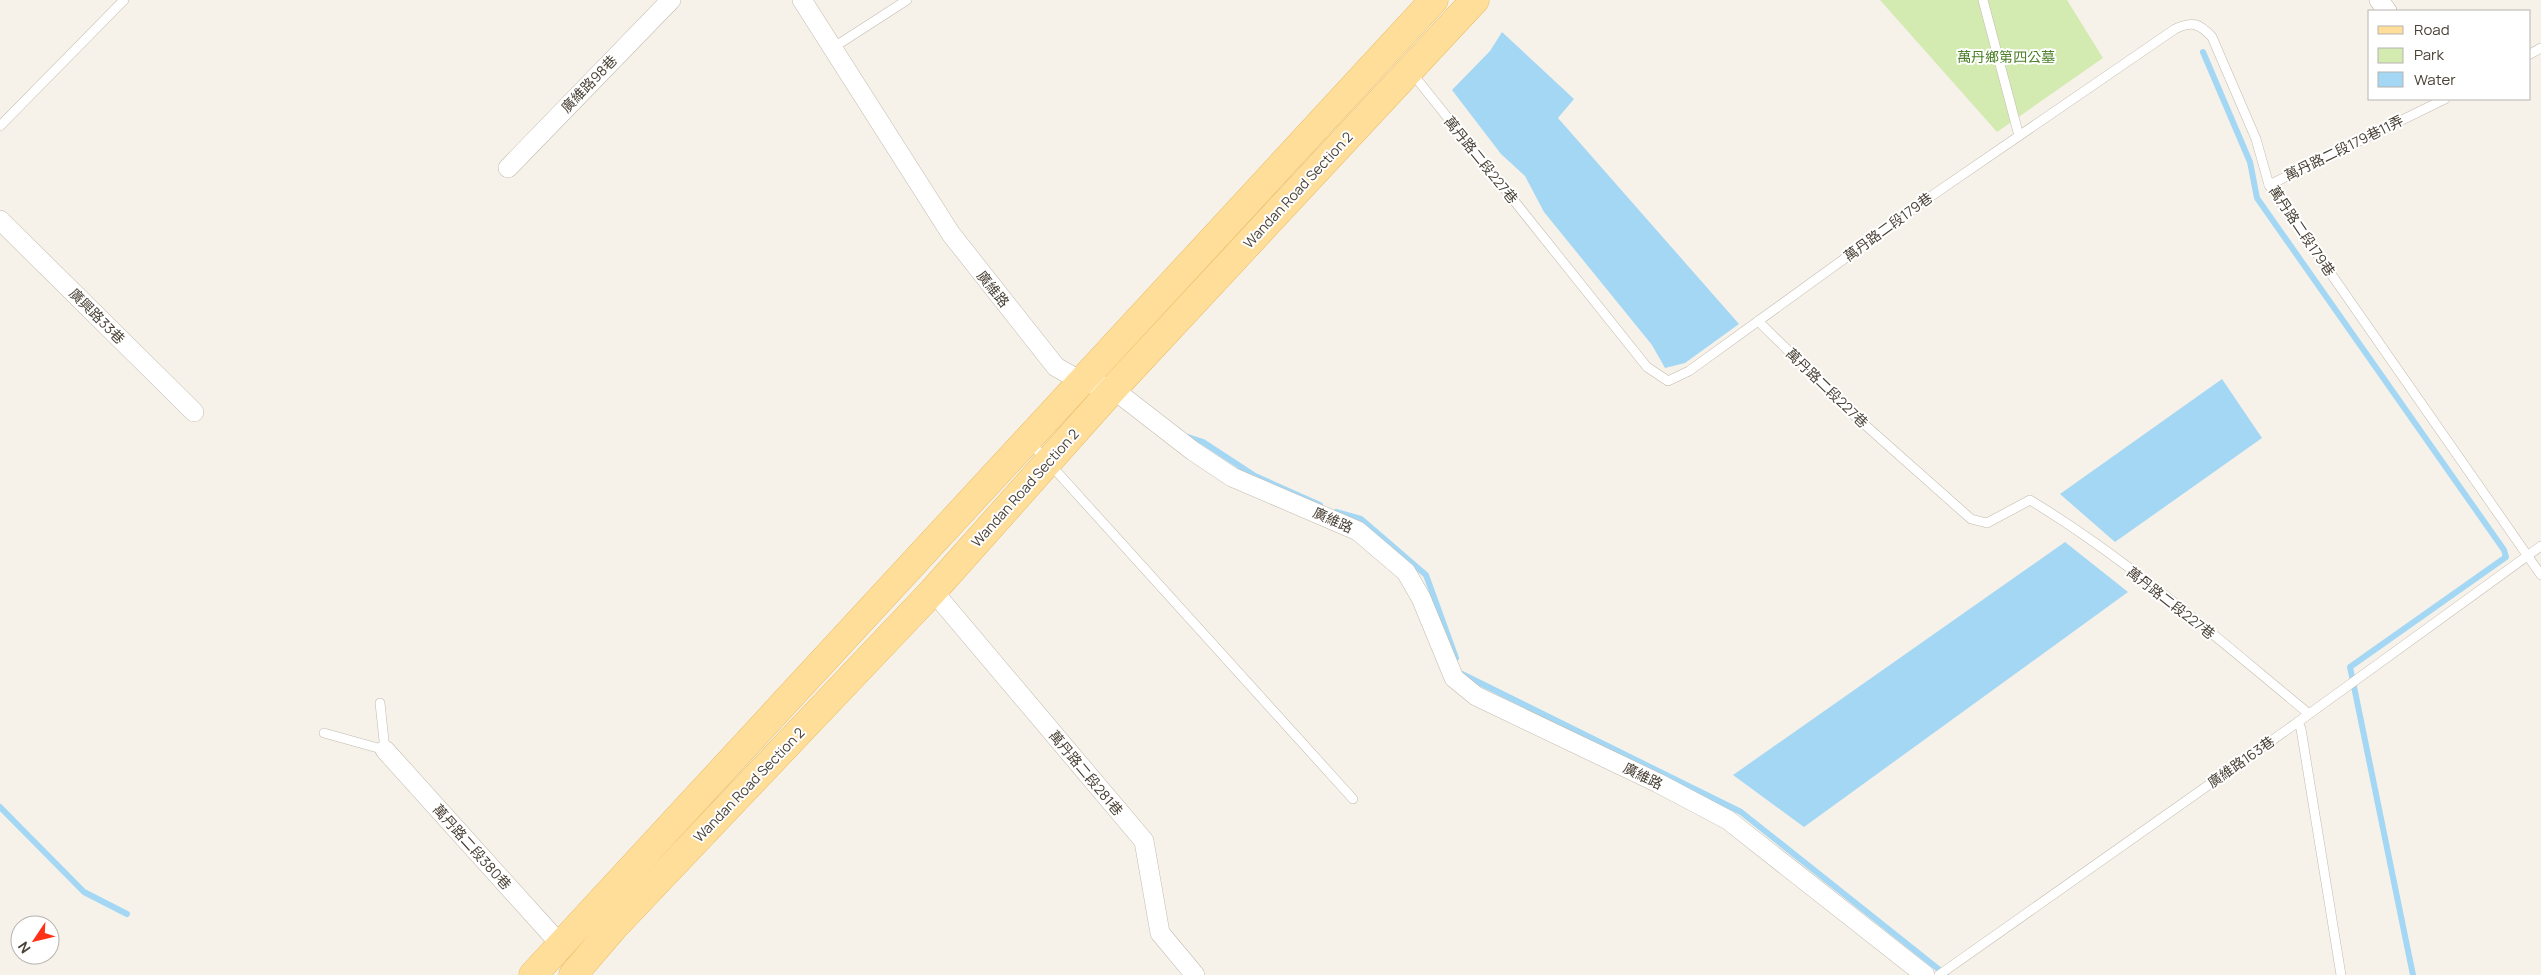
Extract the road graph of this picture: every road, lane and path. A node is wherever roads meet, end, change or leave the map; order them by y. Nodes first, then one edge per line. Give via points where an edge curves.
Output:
1 (124, 0) edge
2 (671, 0) edge
3 (802, 0) edge
4 (906, 0) edge
5 (1434, 0) edge
6 (1475, 0) edge
7 (1983, 0) edge
8 (831, 50) junction
9 (1409, 70) junction
10 (2443, 100) edge
11 (0, 126) edge
12 (2019, 136) junction
13 (508, 168) dead end
14 (2269, 185) junction
15 (0, 220) edge
16 (1758, 321) junction
17 (1081, 381) junction
18 (1113, 389) junction
19 (194, 412) dead end
20 (1028, 440) junction
21 (1048, 462) junction
22 (2541, 546) edge
23 (2528, 556) junction
24 (2541, 575) edge
25 (933, 591) junction
26 (380, 703) dead end
27 (2308, 713) junction
28 (2298, 722) junction
29 (324, 733) dead end
30 (385, 750) junction
31 (1353, 798) dead end
32 (572, 959) edge
33 (1916, 972) edge
34 (533, 975) edge
35 (1195, 975) edge
36 (1939, 975) edge
37 (2341, 975) edge

1 - 11 lane
2 - 13 street, 廣維路98巷
3 - 8 street, 廣維路
4 - 8 lane
5 - 17 main road, Wandan Road Section 2
6 - 9 main road, Wandan Road Section 2
7 - 12 lane
8 - 17 street, 廣維路 via 956,241 1056,367
9 - 16 lane, 萬丹路二段227巷 via 1647,367 1668,381 1689,371
9 - 18 main road, Wandan Road Section 2
10 - 14 lane, 萬丹路二段179巷11弄
12 - 14 lane, 萬丹路二段179巷 via 2174,30 2189,23 2201,25 2212,37 2256,139
12 - 16 lane, 萬丹路二段179巷
14 - 23 lane, 萬丹路二段179巷
15 - 19 street, 廣興路33巷
16 - 27 lane, 萬丹路二段227巷 via 1856,416 1971,519 1986,523 2030,500 2068,523 2190,615
17 - 18 street, 廣維路
17 - 20 main road, Wandan Road Section 2
18 - 21 main road, Wandan Road Section 2
18 - 33 street, 廣維路 via 1232,477 1358,531 1381,550 1406,572 1421,598 1454,678 1476,696 1728,820
20 - 21 lane
20 - 32 main road, Wandan Road Section 2
21 - 25 main road, Wandan Road Section 2
21 - 31 lane
22 - 23 lane, 廣維路163巷
23 - 24 lane, 萬丹路二段179巷
23 - 27 lane, 廣維路163巷
25 - 32 main road, Wandan Road Section 2 via 614,927
25 - 35 street, 萬丹路二段281巷 via 1144,841 1160,933
26 - 30 lane
27 - 28 lane, 廣維路163巷
28 - 36 lane, 廣維路163巷
28 - 37 lane
29 - 30 lane
30 - 32 street, 萬丹路二段380巷
32 - 34 main road, Wandan Road Section 2

